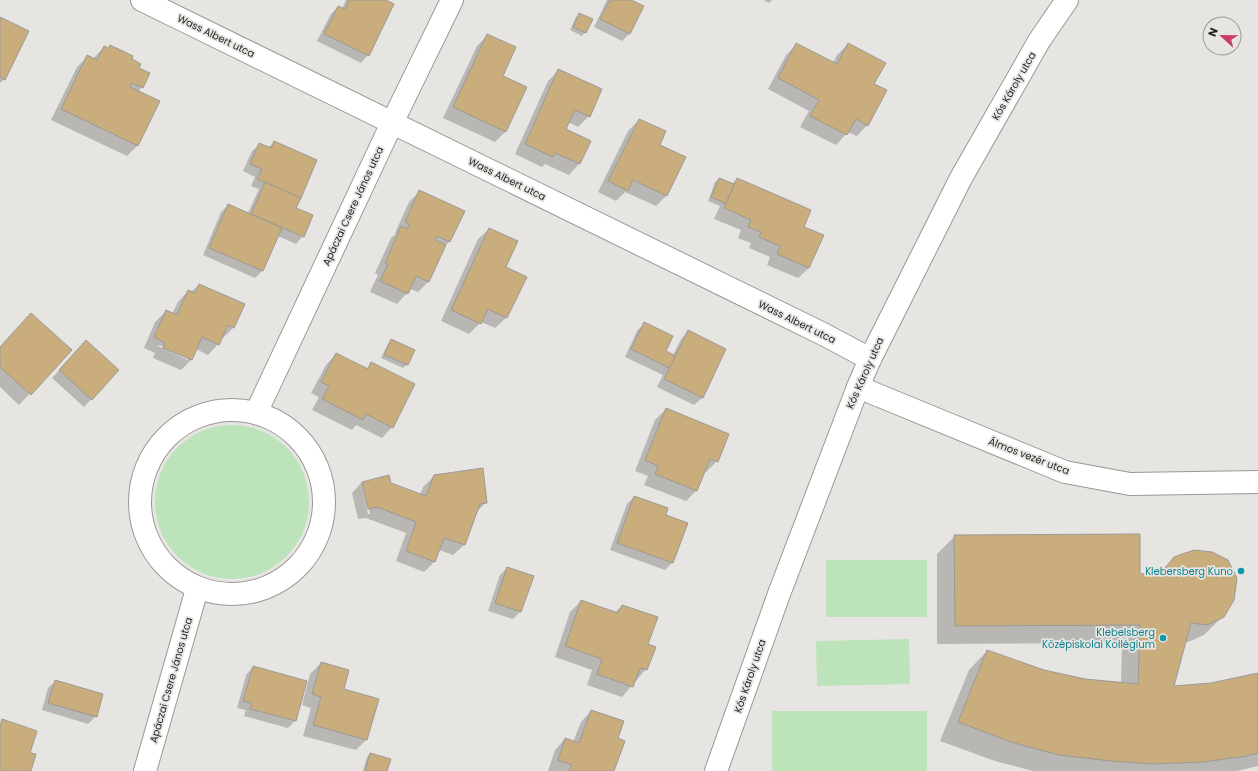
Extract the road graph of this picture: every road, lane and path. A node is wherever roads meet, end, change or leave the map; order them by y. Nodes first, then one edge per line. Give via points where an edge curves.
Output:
1 (142, 0) edge
2 (452, 0) edge
3 (1067, 0) edge
4 (392, 123) junction
5 (870, 359) junction
6 (858, 388) junction
7 (256, 413) junction
8 (1258, 482) edge
9 (197, 589) junction
10 (146, 771) edge
11 (716, 771) edge

1 - 4 street, Wass Albert utca
2 - 4 street, Apáczai Csere János utca
3 - 5 street, Kós Károly utca via 1040,41 960,178
4 - 5 street, Wass Albert utca
4 - 7 street, Apáczai Csere János utca
5 - 6 street, Kós Károly utca
6 - 8 street, Álmos vezér utca via 1065,472 1130,484
6 - 11 street, Kós Károly utca via 779,594
7 - 9 street via 221,409 188,420 160,442 143,473 138,508 147,542 168,571
7 - 9 street via 284,425 306,445 320,472 325,502 320,532 306,559 284,580 257,592 227,596
9 - 10 street, Apáczai Csere János utca

